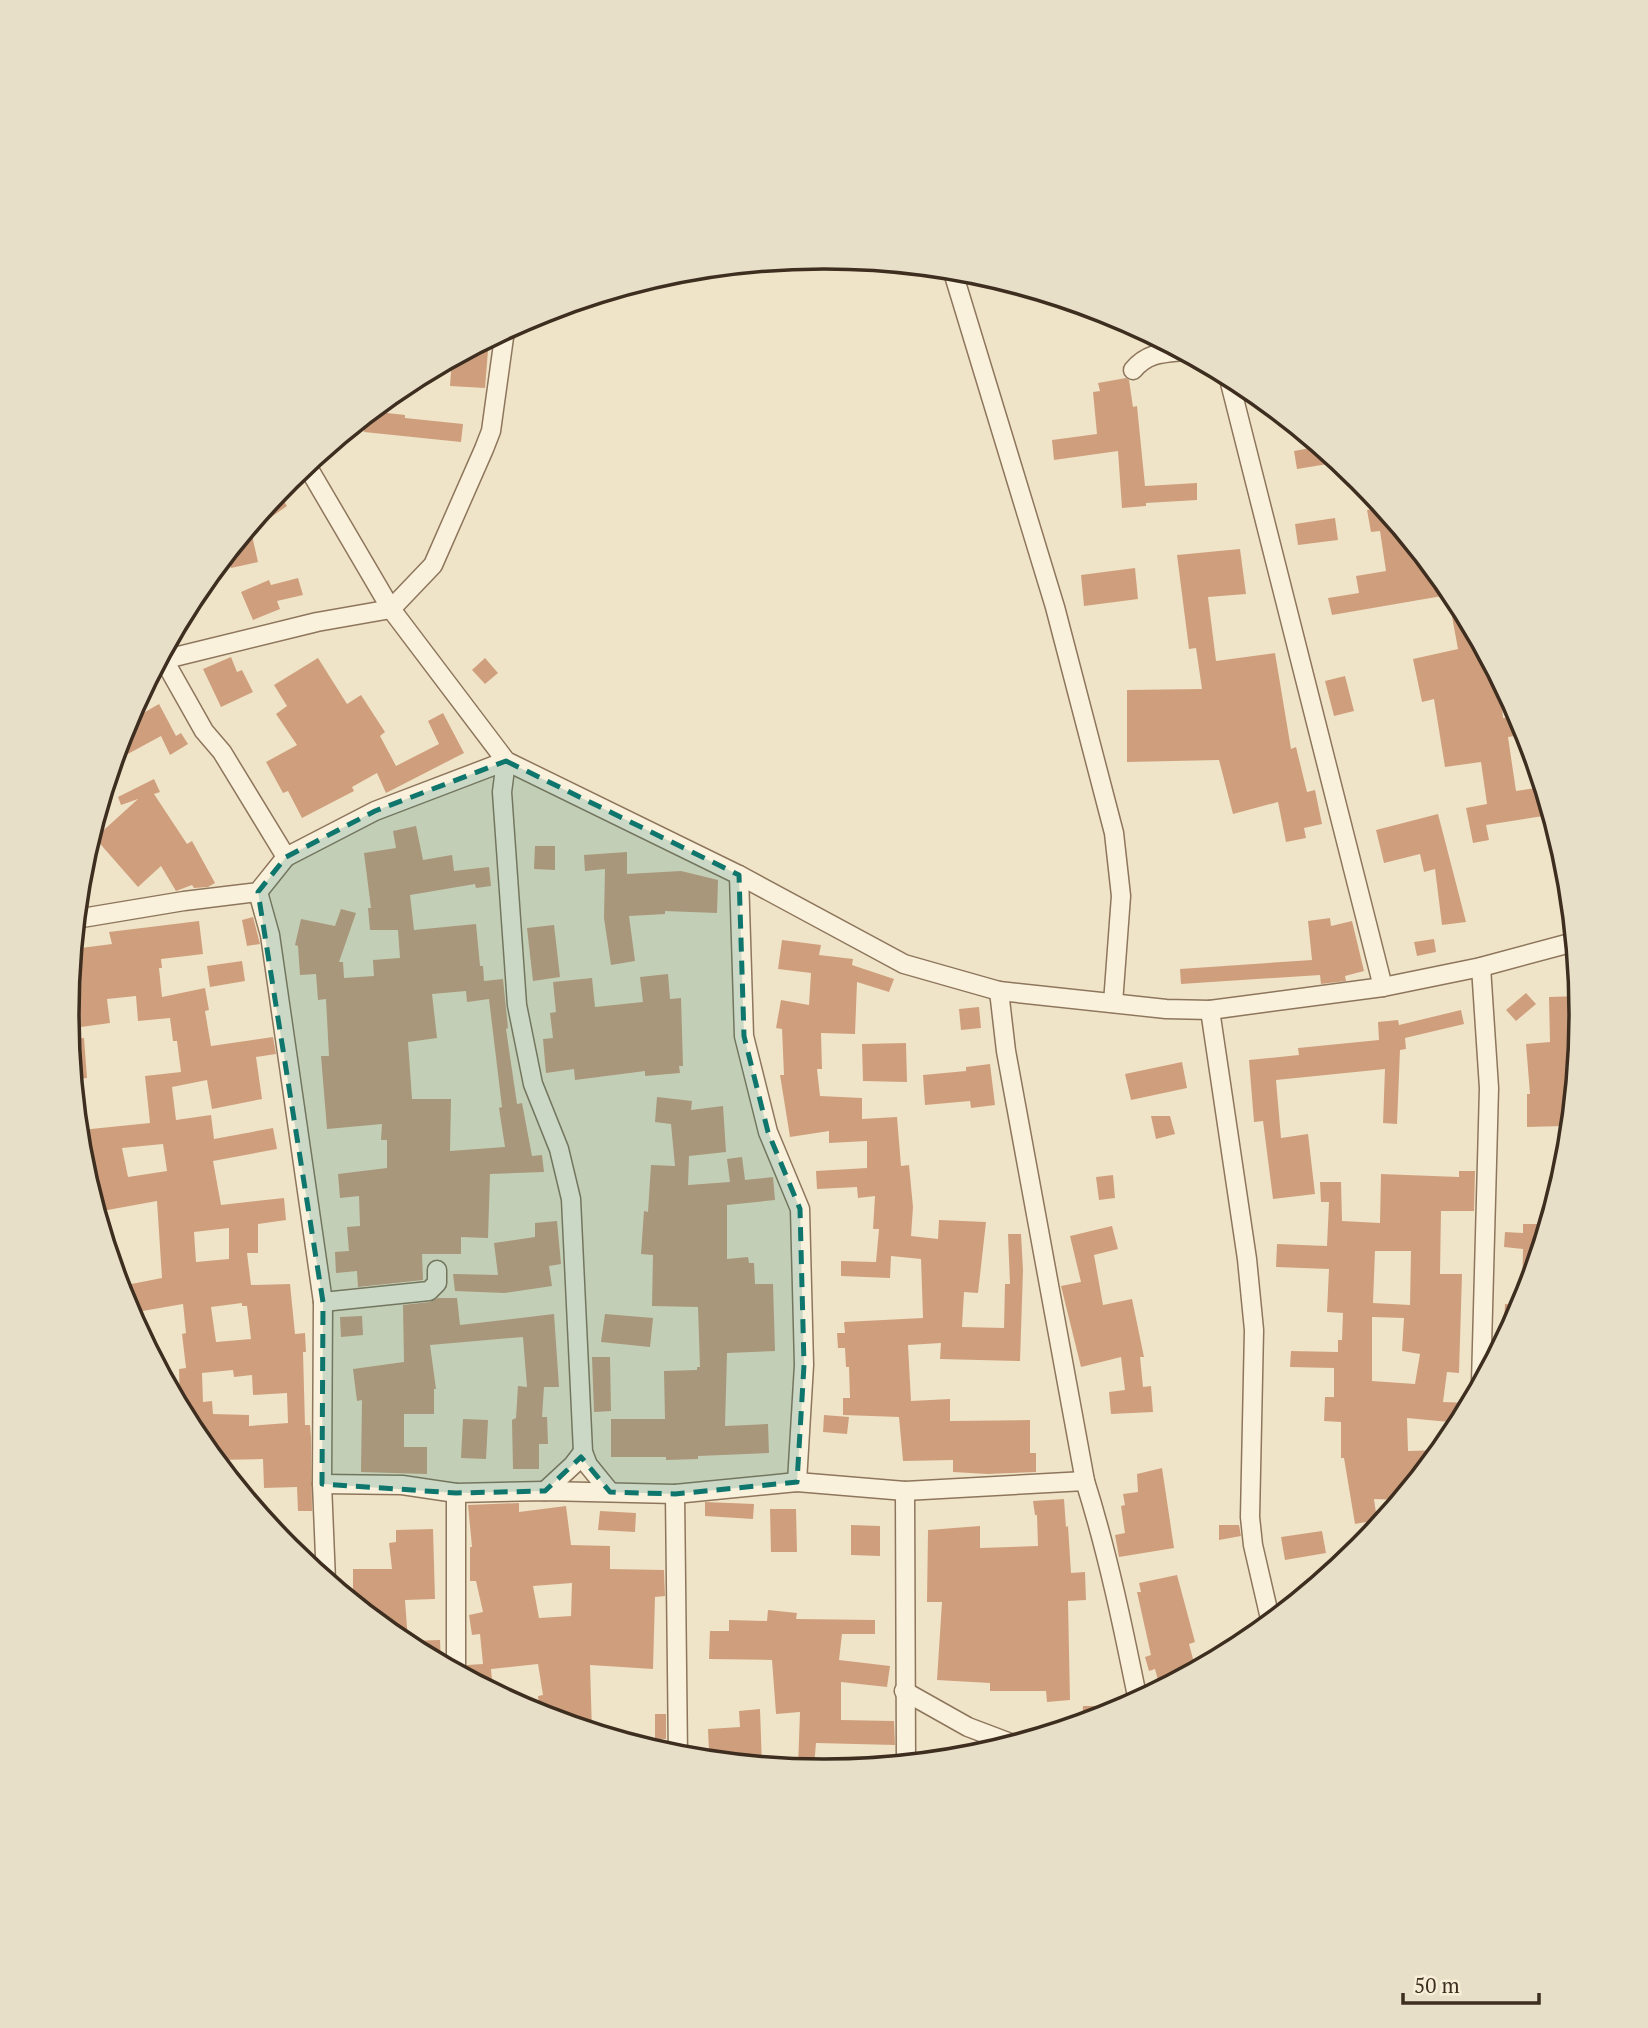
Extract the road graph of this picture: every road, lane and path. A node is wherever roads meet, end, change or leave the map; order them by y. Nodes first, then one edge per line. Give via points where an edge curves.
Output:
1 (957, 281) edge
2 (503, 342) edge
3 (1166, 352) edge
4 (1133, 370) dead end
5 (1232, 390) edge
6 (312, 474) edge
7 (391, 609) junction
8 (170, 658) edge
9 (165, 667) edge
10 (506, 761) junction
11 (286, 857) junction
12 (739, 875) junction
13 (258, 892) junction
14 (85, 918) edge
15 (1566, 944) edge
16 (1481, 967) junction
17 (1383, 988) junction
18 (999, 991) junction
19 (1113, 1003) junction
20 (1210, 1010) junction
21 (437, 1270) dead end
22 (323, 1302) junction
23 (1483, 1362) edge
24 (583, 1451) junction
25 (1085, 1481) junction
26 (797, 1482) junction
27 (322, 1484) junction
28 (545, 1490) junction
29 (905, 1491) junction
30 (610, 1492) junction
31 (456, 1493) junction
32 (675, 1494) junction
33 (325, 1567) edge
34 (1268, 1612) edge
35 (456, 1662) edge
36 (1136, 1690) edge
37 (904, 1691) junction
38 (998, 1738) edge
39 (678, 1745) edge
40 (906, 1755) edge

1 - 19 street via 1055,607 1114,833 1121,896
2 - 7 street via 491,431 484,449 433,565
3 - 4 street via 1143,358
5 - 17 street
6 - 7 street
7 - 8 street
7 - 10 street
9 - 11 street
10 - 11 street via 375,811
10 - 12 street
10 - 24 street via 502,792 517,1005 533,1084 559,1149 572,1199
11 - 13 street
12 - 18 street via 904,964
12 - 26 street via 744,1036 768,1132 800,1209 804,1365
13 - 14 street
13 - 22 street via 270,935
15 - 16 street
16 - 17 street
16 - 23 street via 1489,1088
17 - 20 street
18 - 19 street
18 - 25 street
19 - 20 street
20 - 34 street via 1249,1271 1254,1330 1250,1517
21 - 22 street via 437,1283 429,1291
22 - 27 street
24 - 28 street
24 - 30 street via 588,1465
25 - 29 street
25 - 36 street via 1101,1530
26 - 29 street
26 - 32 street
27 - 31 street via 402,1485
27 - 33 street
28 - 30 street
28 - 31 street
29 - 37 street
30 - 32 street
31 - 35 street
32 - 39 street
37 - 38 street
37 - 40 street

